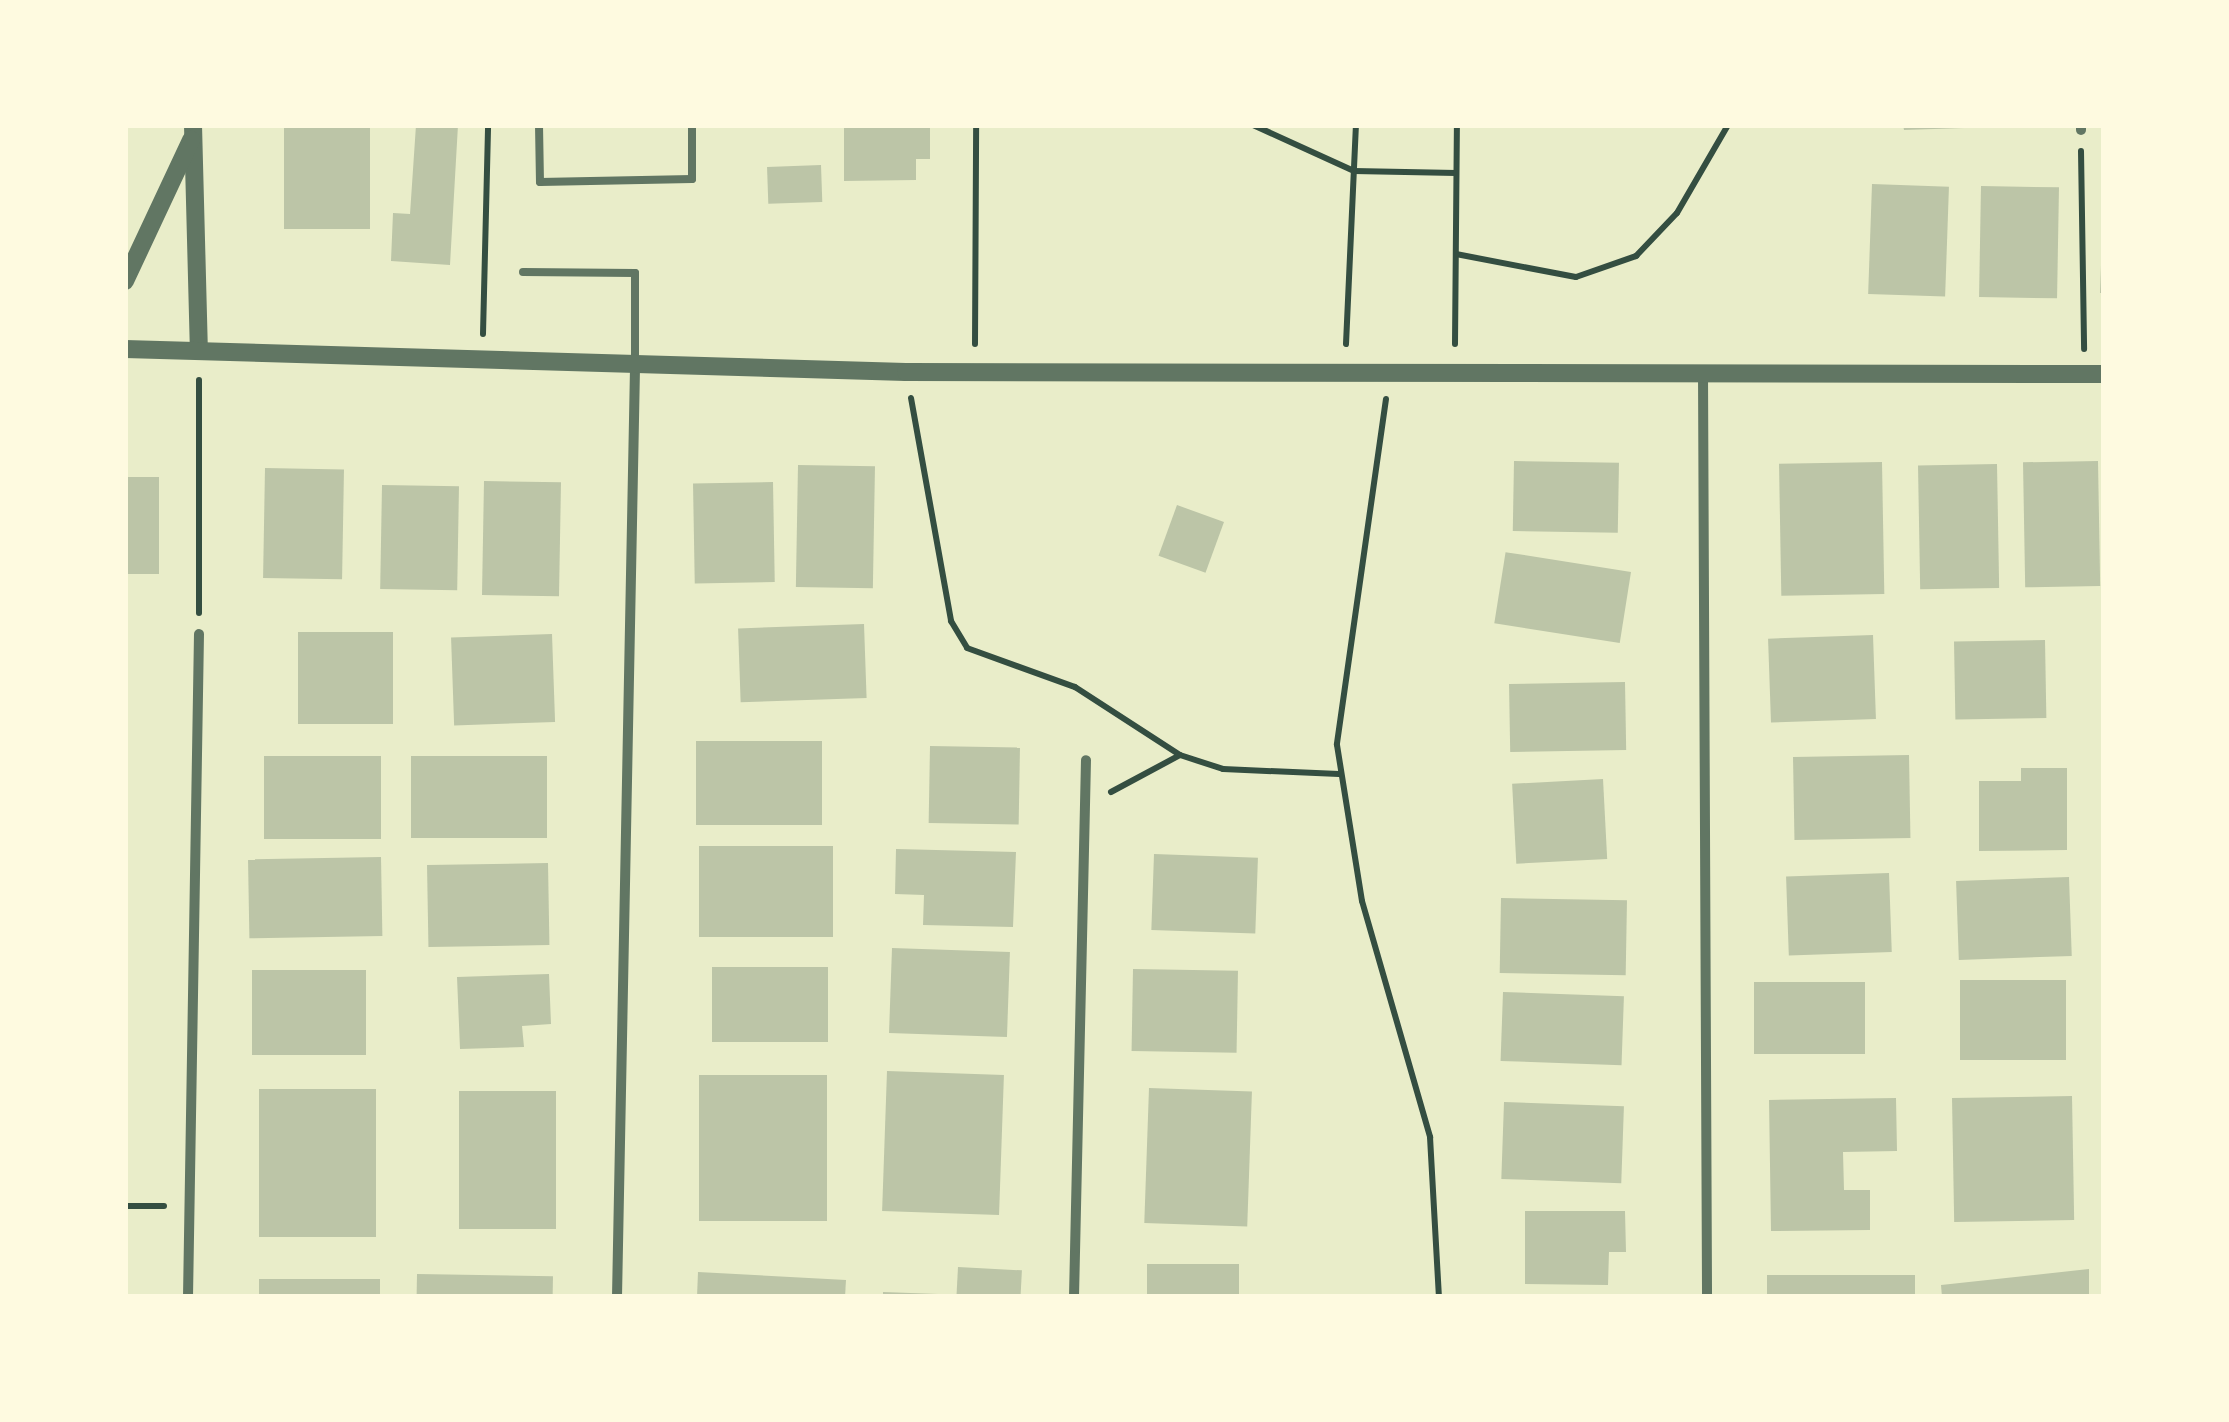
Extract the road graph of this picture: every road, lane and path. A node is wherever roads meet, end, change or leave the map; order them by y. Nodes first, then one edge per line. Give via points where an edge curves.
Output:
1 (488, 125) edge
2 (539, 125) edge
3 (692, 125) edge
4 (976, 125) edge
5 (1252, 125) edge
6 (1356, 125) edge
7 (1457, 125) edge
8 (1728, 125) edge
9 (2081, 127) edge
10 (193, 130) edge
11 (1354, 171) junction
12 (1456, 173) junction
13 (1456, 254) junction
14 (524, 272) dead end
15 (125, 281) edge
16 (199, 347) junction
17 (125, 349) edge
18 (483, 359) junction
19 (635, 366) junction
20 (906, 372) junction
21 (975, 372) junction
22 (1345, 372) junction
23 (1390, 372) junction
24 (1454, 373) junction
25 (1703, 374) junction
26 (2094, 374) edge
27 (198, 634) joint
28 (1180, 755) junction
29 (1086, 760) dead end
30 (1339, 774) junction
31 (1084, 804) junction
32 (125, 1206) edge
33 (190, 1206) junction
34 (188, 1297) edge
35 (617, 1297) edge
36 (1074, 1297) edge
37 (1439, 1297) edge
38 (1708, 1297) edge

1 - 18 path
2 - 3 lane via 540,182 692,180
4 - 21 path
5 - 11 path
6 - 11 path
7 - 12 path
8 - 13 path via 1676,213 1636,256 1576,277
9 - 26 path
10 - 15 street
10 - 16 street
11 - 12 path
11 - 22 path
12 - 13 path
13 - 24 path
14 - 19 lane via 635,273
16 - 17 street
16 - 18 street
16 - 27 path
18 - 19 street
19 - 20 street
19 - 35 street
20 - 21 street
20 - 28 path via 950,621 966,648 1075,687
21 - 22 street
22 - 23 street
23 - 24 street
23 - 30 path
24 - 25 street
25 - 26 street
25 - 38 street
27 - 33 street
28 - 30 path via 1224,769
28 - 31 path
29 - 31 street
30 - 37 path via 1362,901 1430,1136
31 - 36 street
32 - 33 path
33 - 34 street

